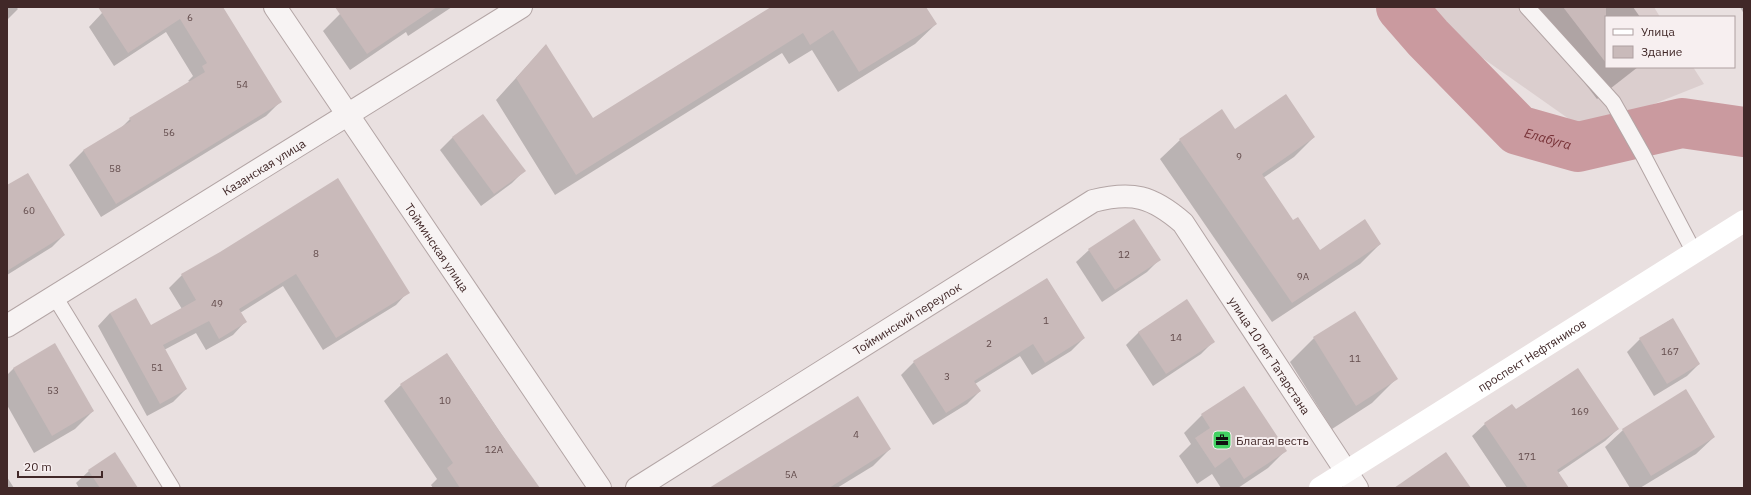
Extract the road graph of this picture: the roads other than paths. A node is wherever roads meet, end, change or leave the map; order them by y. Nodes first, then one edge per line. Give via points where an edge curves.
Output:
1 (275, 7) edge
2 (521, 7) edge
3 (1527, 7) edge
4 (348, 115) junction
5 (1182, 223) joint
6 (1735, 226) edge
7 (1694, 252) junction
8 (55, 297) junction
9 (7, 326) edge
10 (1352, 480) edge
11 (172, 488) edge
12 (600, 488) edge
13 (637, 488) edge
14 (1320, 488) edge

1 - 4 street, Тойминская улица
2 - 4 street, Казанская улица
3 - 7 lane via 1613,102 1644,155
4 - 8 street, Казанская улица
4 - 12 street, Тойминская улица
5 - 10 street, улица 10 лет Татарстана
5 - 13 street, Тойминский переулок via 1167,209 1151,200 1112,196 1093,201
6 - 7 main road, проспект Нефтяников
7 - 10 main road, проспект Нефтяников
8 - 9 street, Казанская улица
8 - 11 lane
10 - 14 main road, проспект Нефтяников

